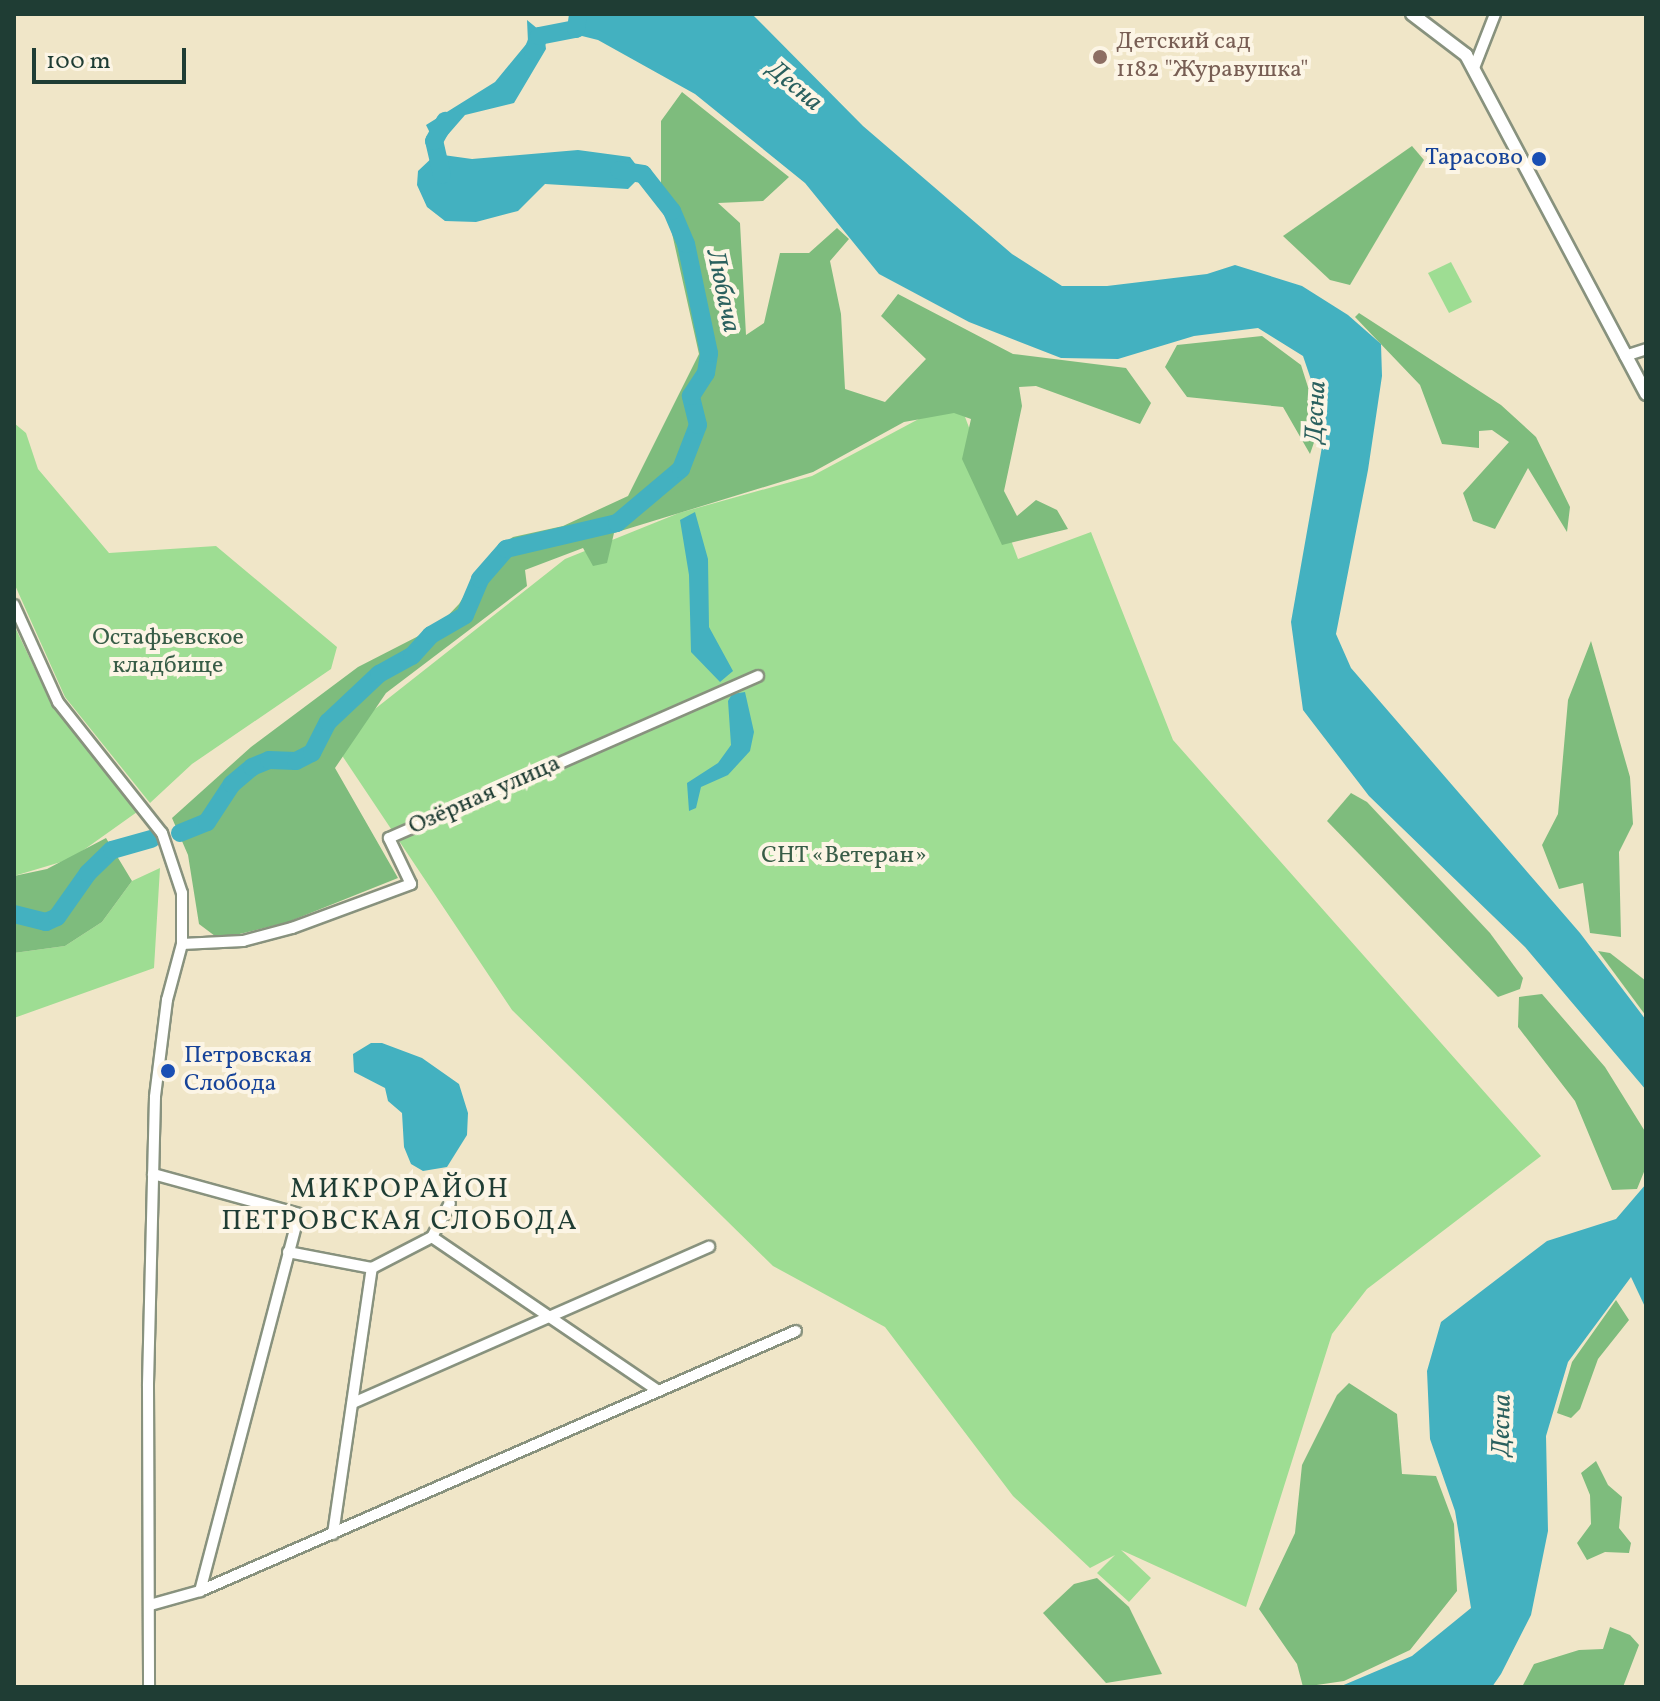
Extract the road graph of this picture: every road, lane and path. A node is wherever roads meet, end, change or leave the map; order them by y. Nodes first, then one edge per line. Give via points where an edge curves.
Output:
1 (1412, 14) edge
2 (1495, 14) edge
3 (1474, 68) junction
4 (1646, 349) edge
5 (1625, 356) junction
6 (1646, 394) edge
7 (14, 605) edge
8 (758, 676) dead end
9 (182, 944) junction
10 (153, 1174) junction
11 (450, 1203) dead end
12 (432, 1237) junction
13 (709, 1247) dead end
14 (288, 1252) junction
15 (372, 1268) junction
16 (548, 1316) junction
17 (796, 1331) dead end
18 (659, 1391) junction
19 (353, 1403) junction
20 (333, 1534) junction
21 (200, 1591) junction
22 (150, 1605) junction
23 (149, 1687) edge

1 - 3 street via 1456,45
2 - 3 street
3 - 5 street
4 - 5 street
5 - 6 street
7 - 9 street via 58,702 169,846 182,893
8 - 9 street, Озёрная улица via 389,838 411,884 243,941
9 - 10 street via 161,1046
10 - 14 street via 299,1214
10 - 22 street
11 - 12 street
12 - 15 street
12 - 16 street
13 - 16 street
14 - 15 street
14 - 21 street
15 - 19 street
16 - 18 street
16 - 19 street
17 - 18 street
18 - 20 street
19 - 20 street
20 - 21 street
21 - 22 street
22 - 23 street

